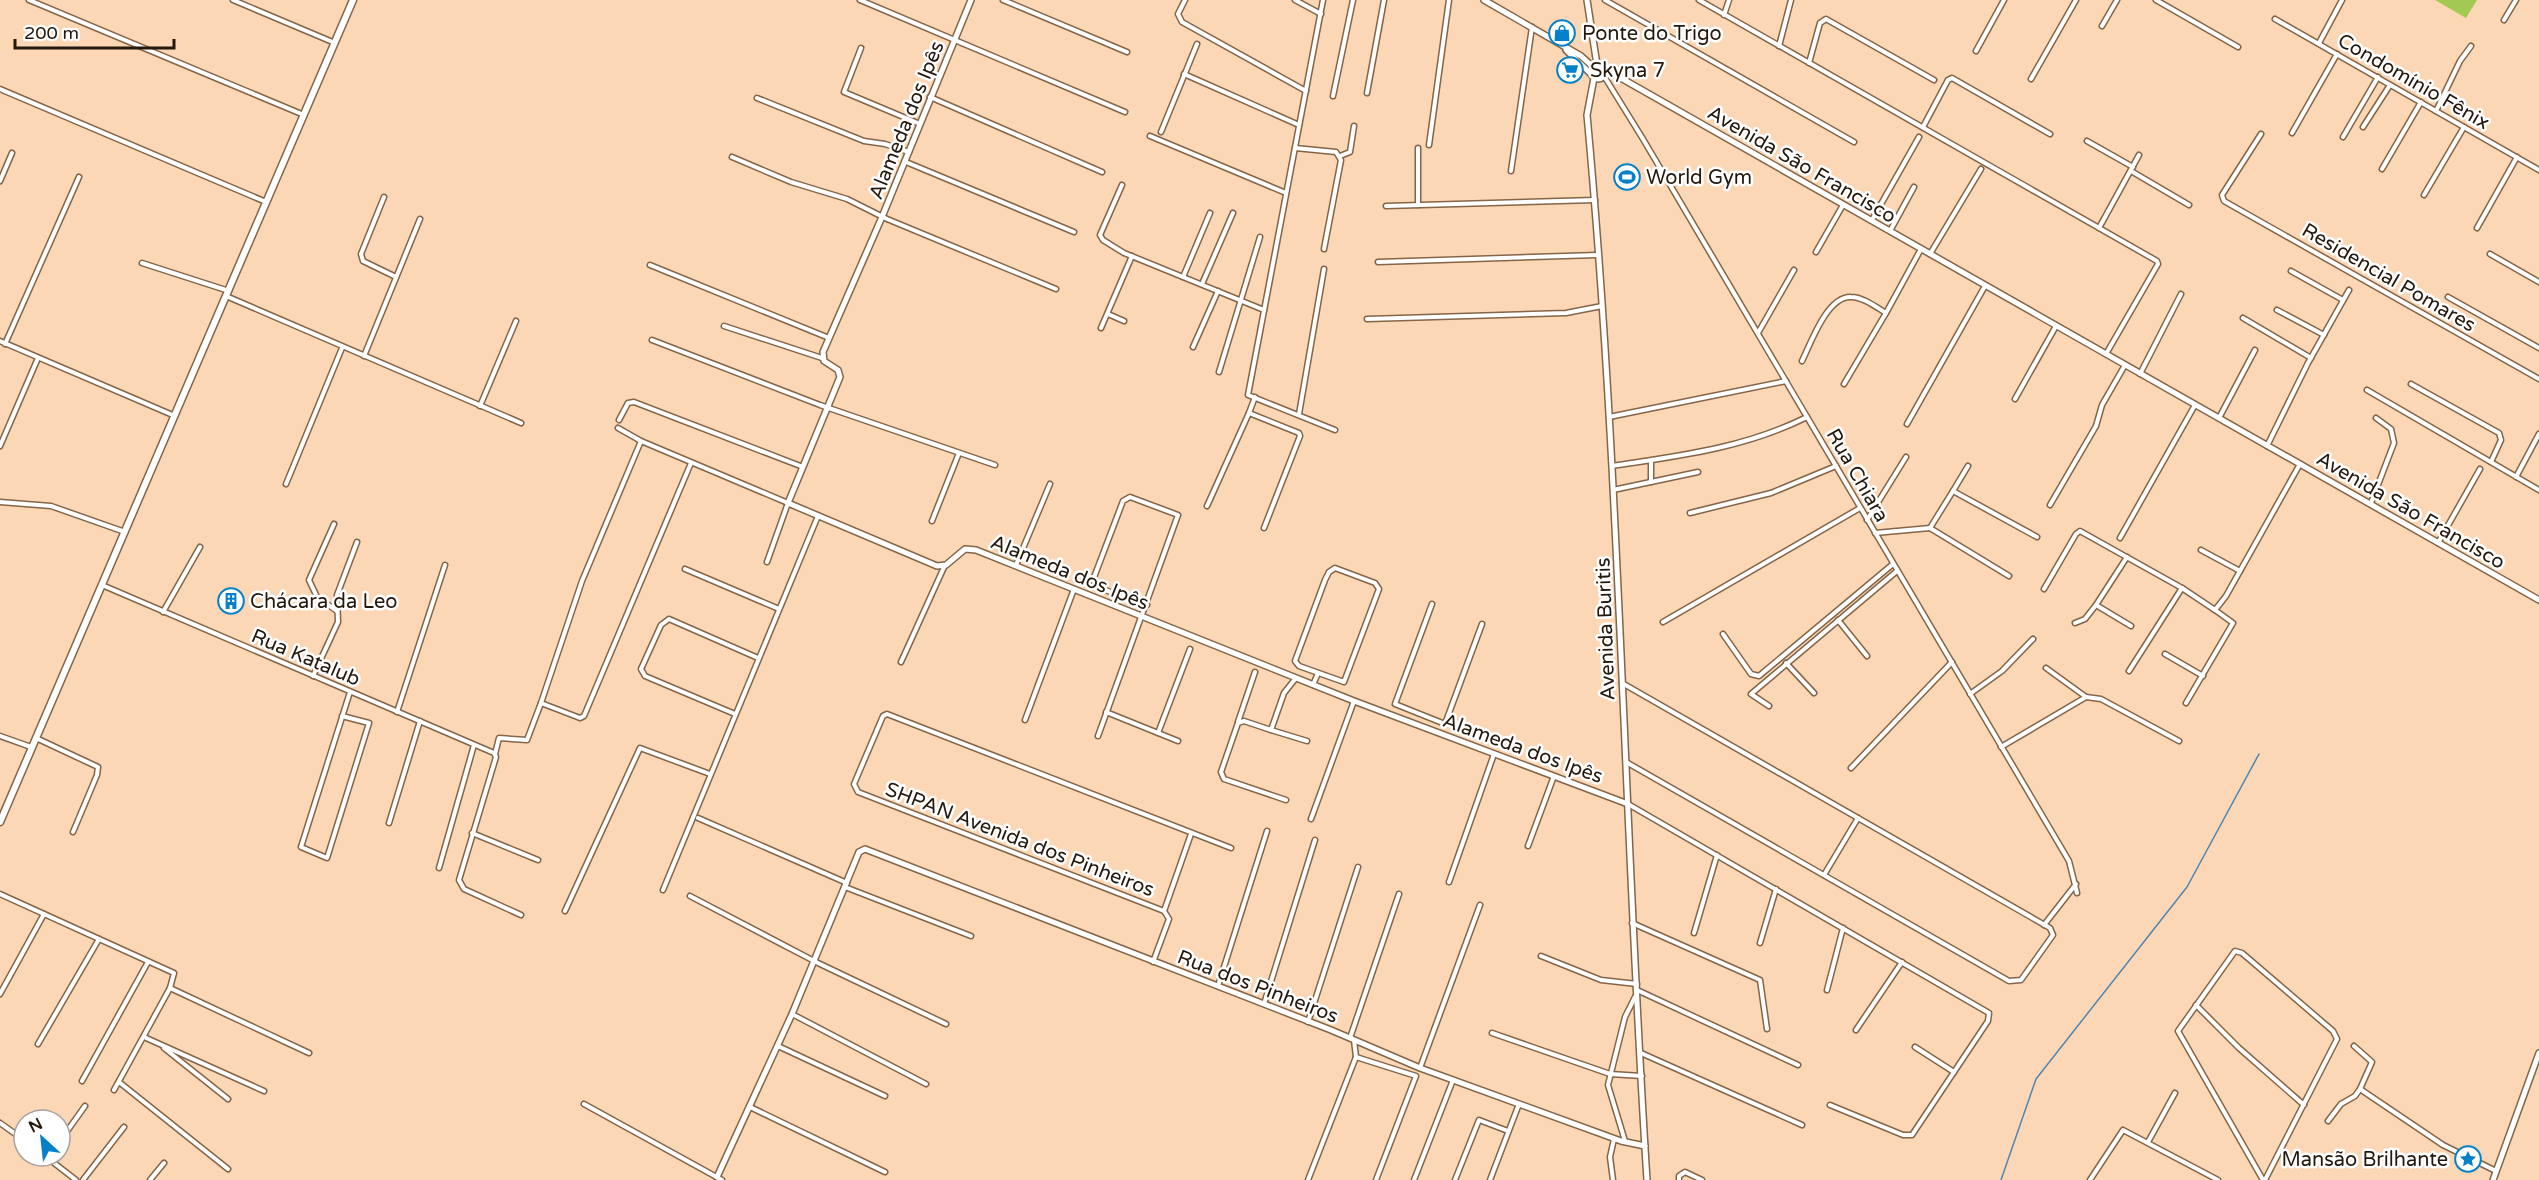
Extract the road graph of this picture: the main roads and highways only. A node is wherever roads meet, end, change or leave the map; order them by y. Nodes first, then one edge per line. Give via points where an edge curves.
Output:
1 (354, 0) edge
2 (3, 804) edge
3 (0, 822) edge

1 - 2 main road via 36,738
2 - 3 main road

